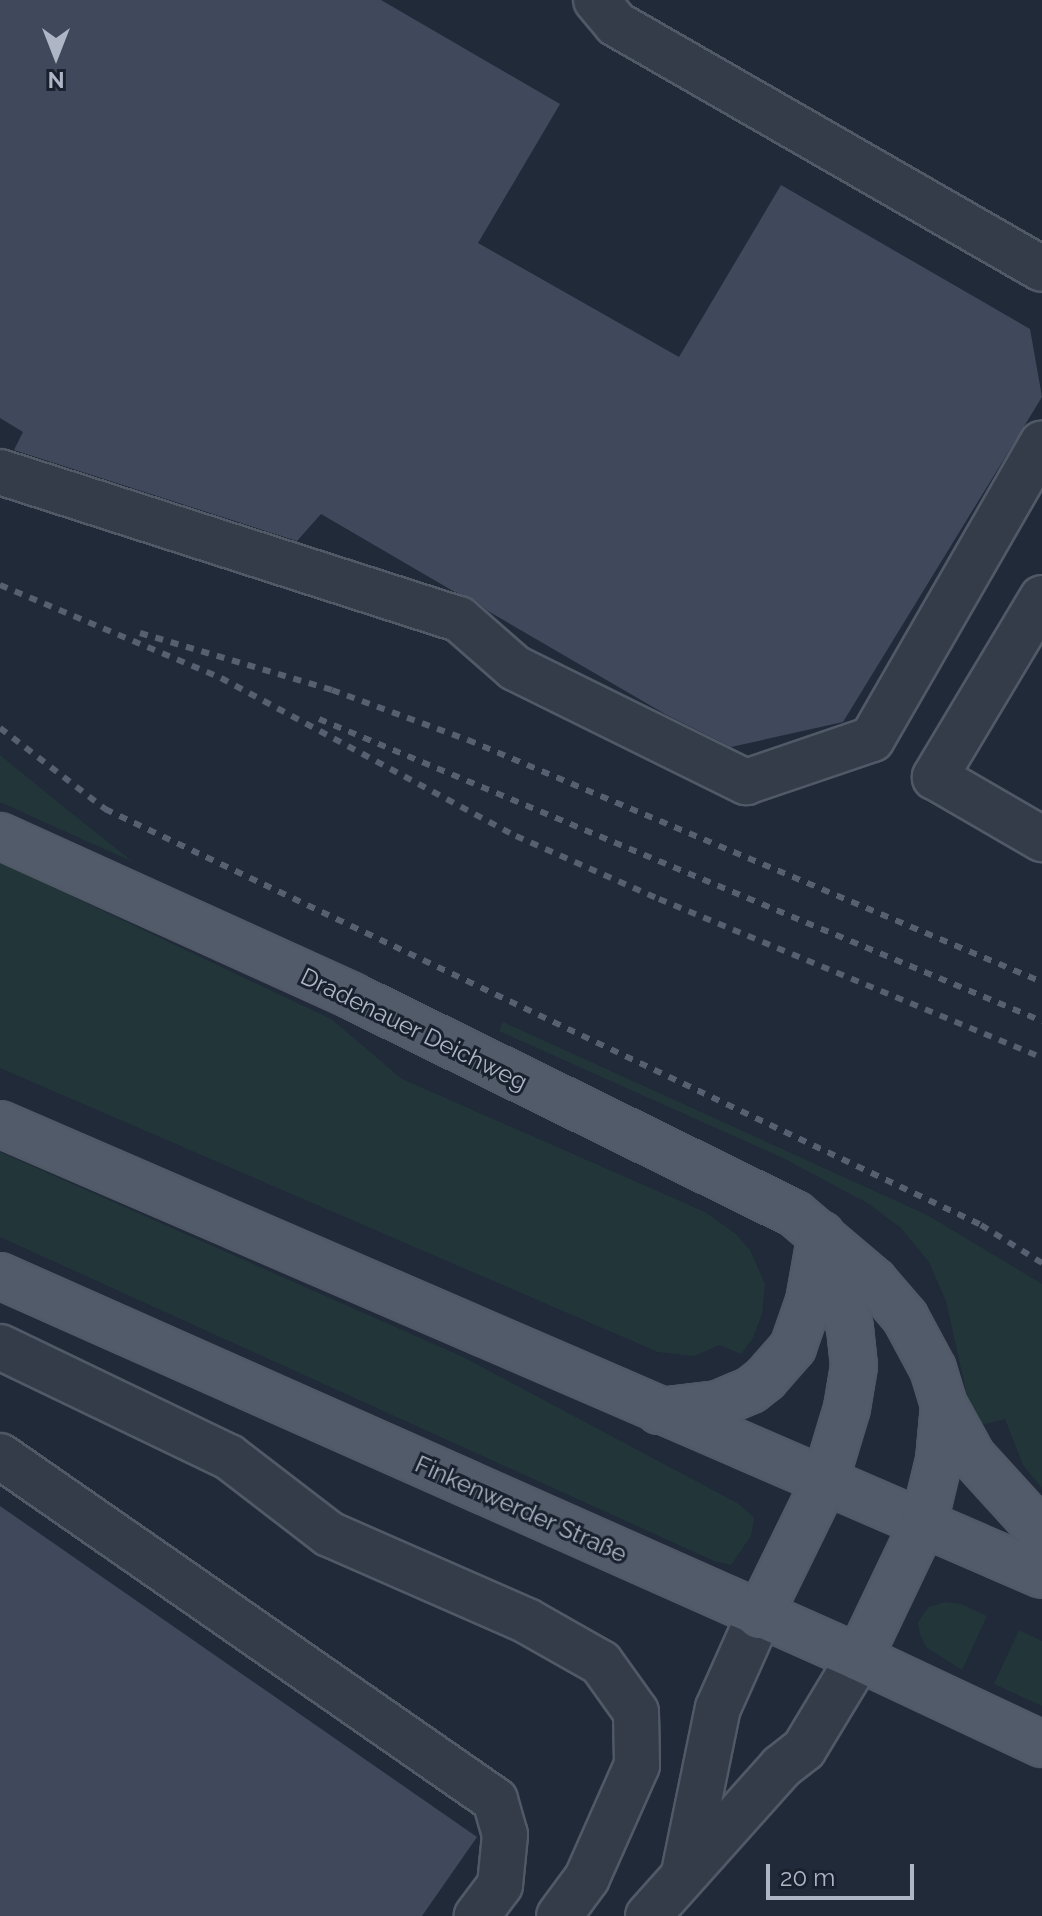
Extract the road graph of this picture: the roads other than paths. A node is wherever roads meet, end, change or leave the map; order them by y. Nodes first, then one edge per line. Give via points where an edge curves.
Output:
1 (596, 0) edge
2 (1042, 269) edge
3 (1042, 443) edge
4 (0, 472) edge
5 (1042, 598) edge
6 (0, 836) edge
7 (1042, 839) edge
8 (0, 1124) edge
9 (821, 1234) junction
10 (0, 1276) edge
11 (0, 1347) edge
12 (944, 1405) junction
13 (657, 1411) junction
14 (0, 1456) edge
15 (825, 1481) junction
16 (924, 1522) junction
17 (1042, 1533) edge
18 (1042, 1575) edge
19 (759, 1616) junction
20 (859, 1658) junction
21 (1042, 1744) edge
22 (684, 1873) junction
23 (477, 1916) edge
24 (559, 1916) edge
25 (648, 1916) edge

1 - 2 street via 616,24
3 - 4 street via 872,739 746,782 515,668 459,619
5 - 7 street via 935,777
6 - 9 main road, Dradenauer Deichweg via 352,996 761,1196
8 - 13 main road
9 - 12 main road, Dradenauer Deichweg via 905,1317 933,1369
9 - 13 main road via 809,1301 793,1347 765,1379 718,1404
9 - 15 main road via 850,1328 854,1366
10 - 19 main road, Finkenwerder Straße
11 - 24 street via 229,1457 329,1534 527,1621 601,1663 636,1712 637,1765 587,1878
12 - 16 main road, Dradenauer Deichweg via 939,1460
12 - 17 main road, Dradenauer Deichweg via 972,1456
13 - 15 main road
14 - 23 street via 495,1800 505,1835 500,1885
15 - 16 main road
15 - 19 main road
16 - 18 main road
16 - 20 main road, Dradenauer Deichweg
19 - 20 main road, Finkenwerder Straße
19 - 22 street via 718,1708
20 - 21 main road, Finkenwerder Straße
20 - 22 street via 804,1749 781,1767
22 - 25 street

